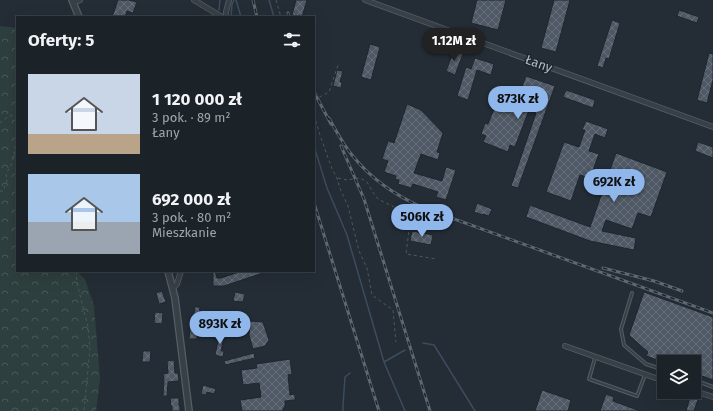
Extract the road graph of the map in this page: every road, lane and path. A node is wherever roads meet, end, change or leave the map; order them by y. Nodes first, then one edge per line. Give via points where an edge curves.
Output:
1 (80, 0) edge
2 (194, 0) edge
3 (229, 0) edge
4 (276, 0) edge
5 (365, 0) edge
6 (73, 2) edge
7 (79, 16) edge
8 (220, 16) edge
9 (226, 16) edge
10 (281, 16) edge
11 (338, 65) dead end
12 (315, 99) edge
13 (16, 113) edge
14 (315, 118) edge
15 (0, 123) edge
16 (713, 127) edge
17 (16, 141) edge
18 (337, 178) junction
19 (0, 191) edge
20 (436, 259) dead end
21 (76, 272) edge
22 (168, 272) edge
23 (181, 272) edge
24 (173, 288) junction
25 (632, 293) dead end
26 (396, 342) dead end
27 (565, 346) dead end
28 (596, 357) junction
29 (657, 368) edge
30 (645, 374) junction
31 (657, 378) edge
32 (701, 383) edge
33 (713, 387) edge
34 (701, 393) edge
35 (713, 397) edge
36 (84, 411) edge
37 (189, 411) edge

1 - 6 street
2 - 8 street
3 - 9 street
4 - 10 path
5 - 16 street, Łany
6 - 7 street
11 - 12 path via 329,92
13 - 15 path
14 - 18 path
17 - 19 path via 14,156 6,174 8,181 3,191
18 - 20 path via 362,179 367,182 378,199 406,213 410,222 406,254
18 - 26 path via 348,206 359,251 367,268 372,295 393,310
21 - 36 path via 90,348
22 - 24 street
23 - 24 street
24 - 37 street
25 - 29 lane via 621,329 624,345 646,364
27 - 28 street
28 - 30 street
28 - 30 lane via 588,379 637,396
30 - 31 street
32 - 33 lane
34 - 35 street

